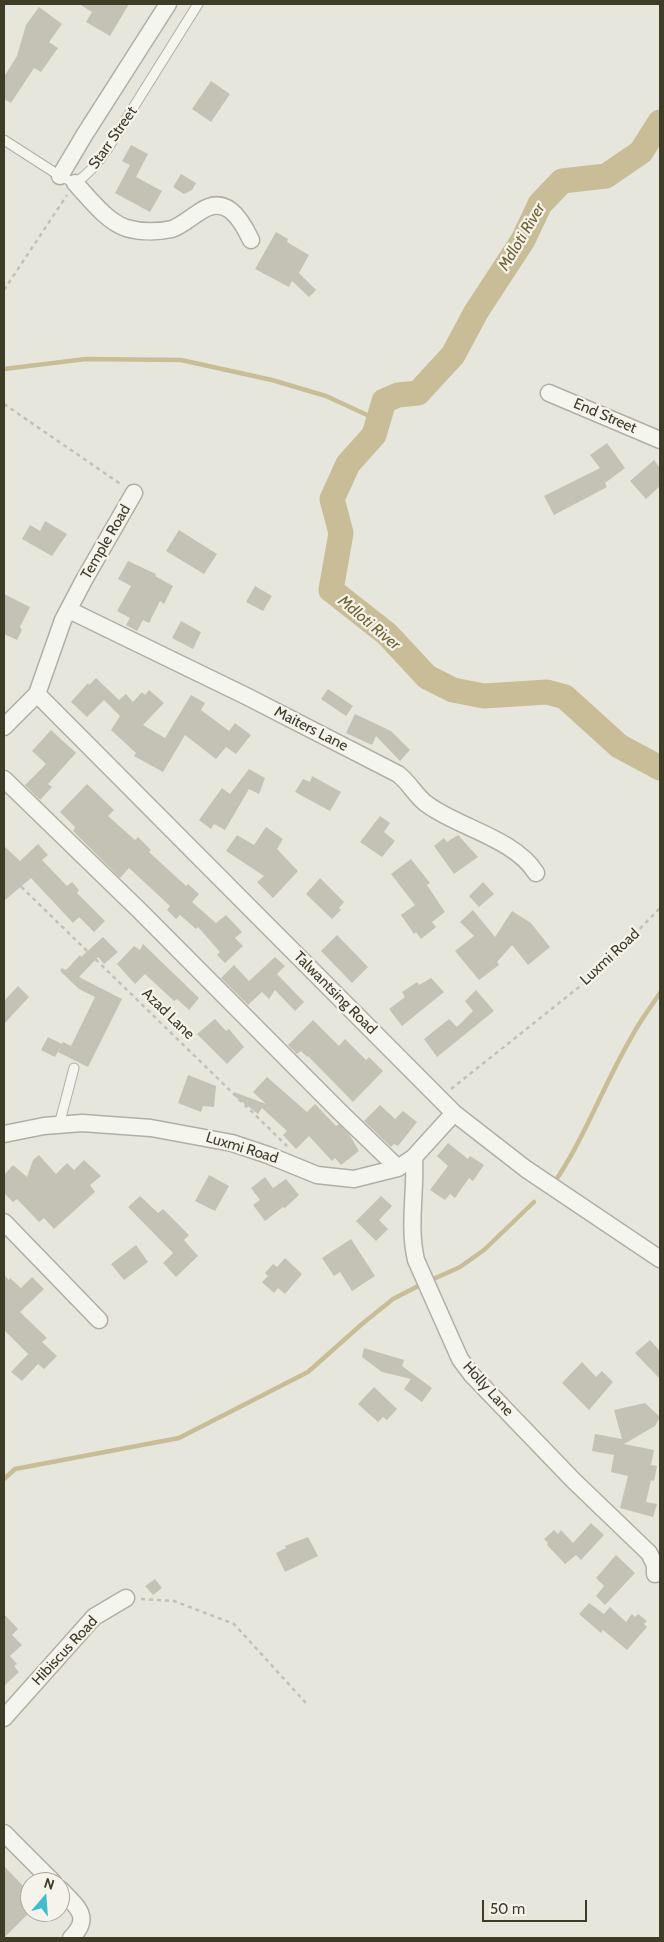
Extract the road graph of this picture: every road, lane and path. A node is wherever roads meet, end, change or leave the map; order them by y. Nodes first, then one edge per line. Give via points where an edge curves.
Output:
1 (198, 4) edge
2 (165, 5) edge
3 (4, 140) edge
4 (60, 176) junction
5 (75, 183) junction
6 (251, 240) dead end
7 (4, 290) edge
8 (550, 393) dead end
9 (4, 404) edge
10 (660, 440) edge
11 (134, 493) joint
12 (69, 610) junction
13 (37, 694) junction
14 (5, 723) edge
15 (4, 779) edge
16 (4, 870) edge
17 (536, 873) dead end
18 (660, 908) edge
19 (74, 1068) dead end
20 (440, 1098) junction
21 (454, 1113) junction
22 (60, 1125) junction
23 (4, 1134) edge
24 (290, 1148) dead end
25 (414, 1158) junction
26 (398, 1168) junction
27 (4, 1222) edge
28 (660, 1259) edge
29 (99, 1320) dead end
30 (655, 1574) dead end
31 (126, 1598) joint
32 (306, 1703) dead end
33 (4, 1718) edge
34 (4, 1834) edge
35 (43, 1872) edge
36 (70, 1899) edge
37 (71, 1938) edge

1 - 5 lane, Starr Street via 108,148 86,175
2 - 4 street
3 - 4 lane
4 - 5 lane
5 - 6 street via 113,221 126,228 151,231 173,228 208,206 216,205 231,211 241,221
5 - 7 path, Starr Street
8 - 10 street, End Street
9 - 11 path, Temple Road
11 - 12 street, Temple Road
12 - 13 street, Temple Road
12 - 17 street, Maiters Lane via 398,774 427,804 516,853
13 - 14 street, Temple Road
13 - 20 street, Talwantsing Road
15 - 26 street
16 - 24 path, Azad Lane
18 - 20 path, Luxmi Road via 598,972
19 - 22 lane
20 - 21 street, Talwantsing Road
21 - 25 street, Luxmi Road
21 - 28 street, Talwantsing Road via 526,1169
22 - 23 street, Luxmi Road
22 - 26 street, Luxmi Road via 82,1123 152,1128 196,1135 232,1143 317,1175 339,1178 374,1175
25 - 26 street, Luxmi Road
25 - 30 street, Holly Lane via 416,1180 411,1232 416,1260 465,1367 648,1553 655,1565
27 - 29 street
31 - 32 path via 174,1601 234,1624
31 - 33 street, Hibiscus Road via 94,1618
34 - 35 street
36 - 37 street via 82,1915 80,1928

